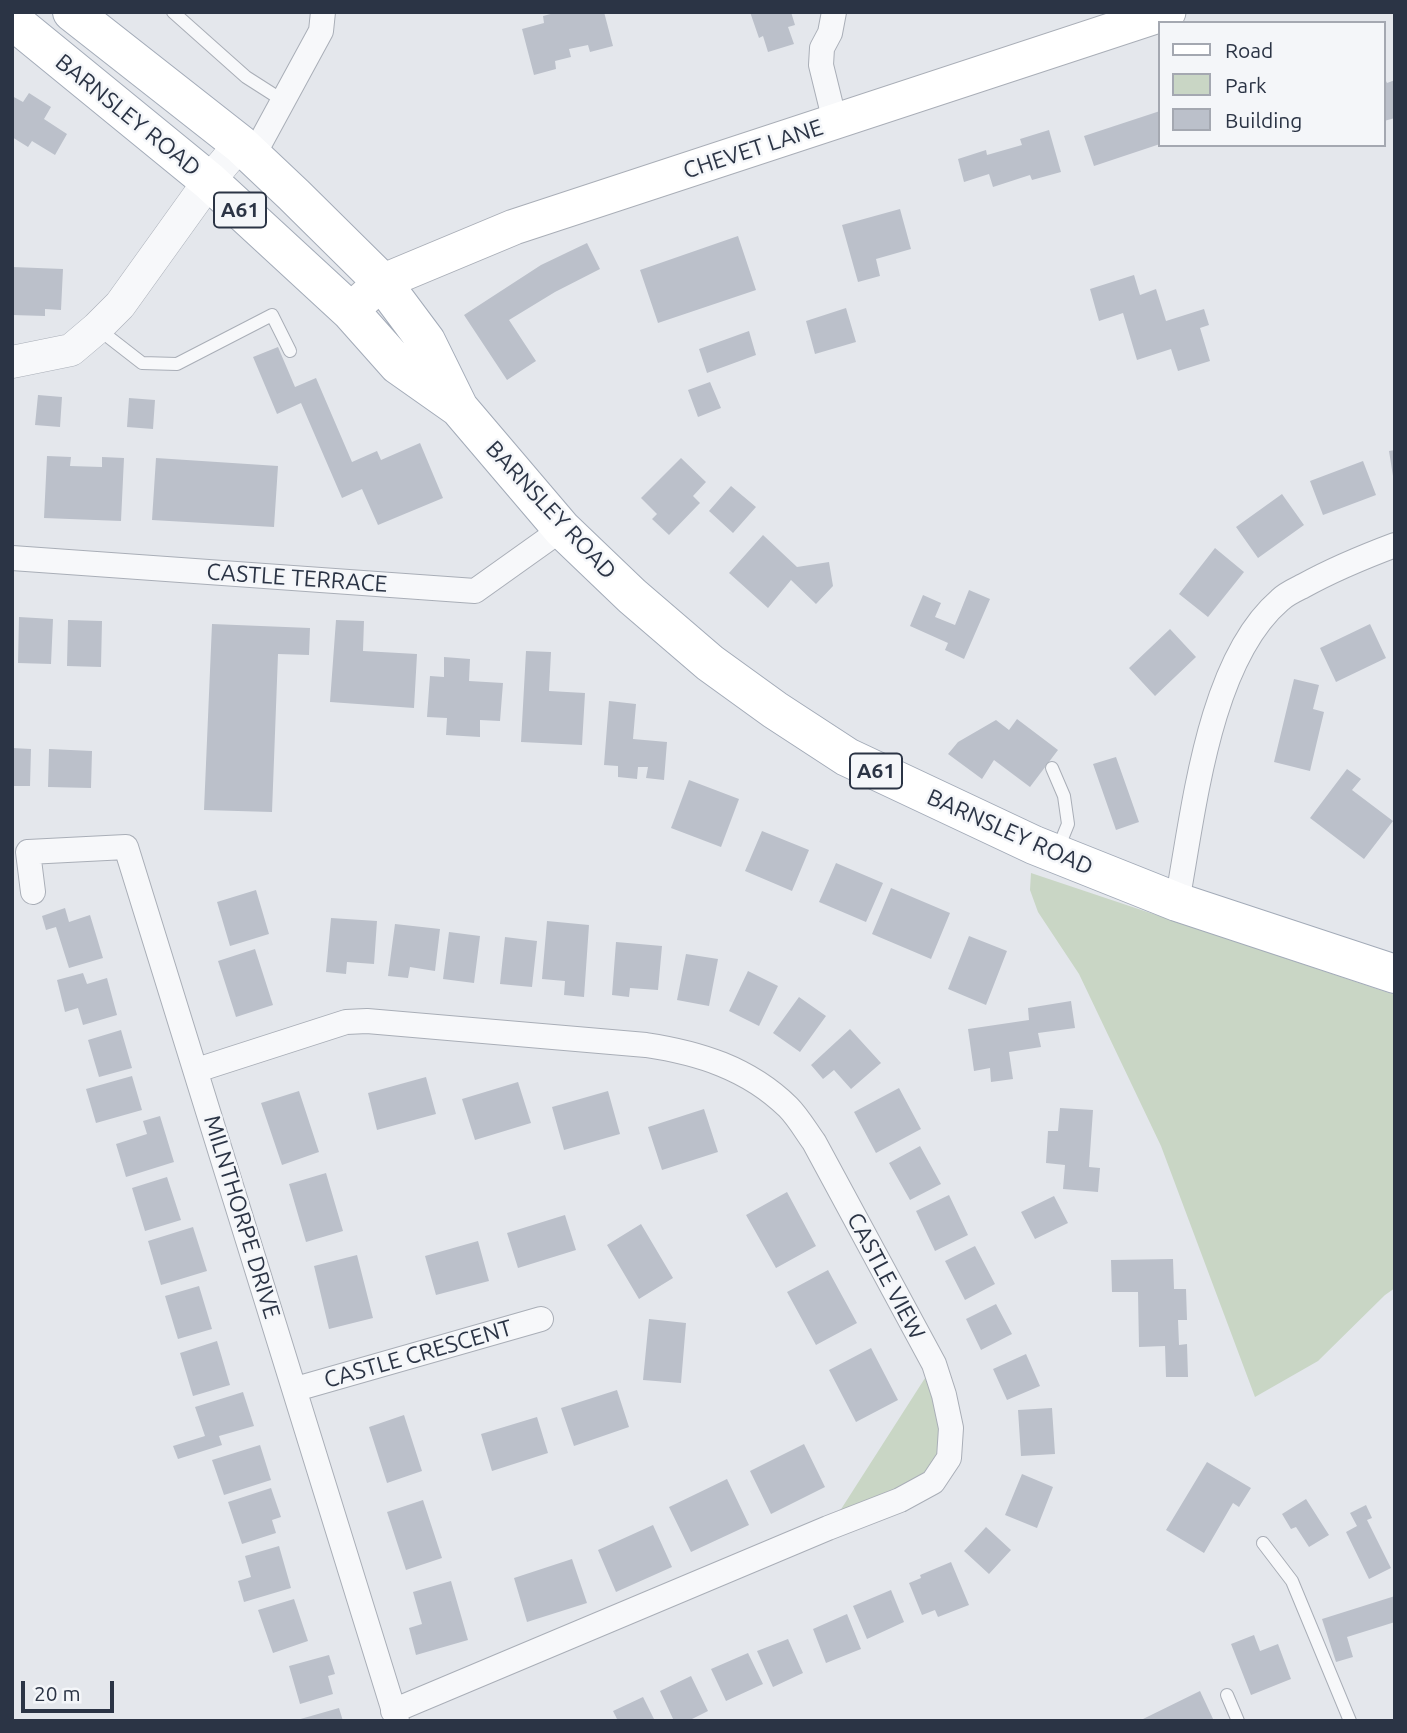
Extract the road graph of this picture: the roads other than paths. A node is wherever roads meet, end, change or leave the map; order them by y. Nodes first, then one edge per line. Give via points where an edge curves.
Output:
1 (72, 12) edge
2 (173, 12) edge
3 (323, 12) edge
4 (834, 12) edge
5 (1168, 12) edge
6 (12, 20) edge
7 (282, 100) junction
8 (835, 122) junction
9 (246, 150) junction
10 (209, 181) junction
11 (382, 282) junction
12 (350, 311) junction
13 (97, 328) junction
14 (290, 351) dead end
15 (12, 362) edge
16 (459, 408) junction
17 (562, 529) junction
18 (1395, 545) edge
19 (12, 558) edge
20 (1052, 768) dead end
21 (1056, 854) junction
22 (33, 892) dead end
23 (1177, 902) junction
24 (1395, 974) edge
25 (197, 1070) junction
26 (541, 1319) dead end
27 (296, 1389) junction
28 (1263, 1543) dead end
29 (1227, 1695) dead end
30 (395, 1716) edge
31 (1238, 1721) edge
32 (1350, 1721) edge

1 - 9 main road, BARNSLEY ROAD / A61
2 - 7 lane via 246,77
3 - 7 street via 321,31
4 - 8 street via 821,65
5 - 8 main road, CHEVET LANE
6 - 10 main road, BARNSLEY ROAD / A61
7 - 9 street
8 - 11 main road, CHEVET LANE via 514,227
9 - 10 street
9 - 11 main road, BARNSLEY ROAD / A61
10 - 12 main road, BARNSLEY ROAD / A61
10 - 13 street via 120,305
11 - 12 main road, CHEVET LANE
11 - 16 main road, BARNSLEY ROAD / A61 via 426,341
12 - 16 main road, BARNSLEY ROAD / A61 via 398,365
13 - 14 lane via 142,363 177,364 272,315
13 - 15 street via 71,350
16 - 17 main road, BARNSLEY ROAD / A61
17 - 19 street, CASTLE TERRACE via 475,591
17 - 21 main road, BARNSLEY ROAD / A61 via 710,663 795,723 847,757
18 - 23 street via 1331,571 1280,599 1244,641 1220,695
20 - 21 lane via 1064,796 1068,824
21 - 23 main road, BARNSLEY ROAD / A61
22 - 25 street, MILNTHORPE DRIVE via 28,852 126,847
23 - 24 main road, BARNSLEY ROAD / A61
25 - 27 street, MILNTHORPE DRIVE
25 - 30 street, CASTLE VIEW via 346,1022 367,1021 646,1045 686,1051 725,1064 763,1086 789,1109 814,1142 934,1364 944,1395 951,1428 949,1458 933,1482
26 - 27 street, CASTLE CRESCENT
27 - 30 street, MILNTHORPE DRIVE
28 - 32 lane via 1292,1581
29 - 31 lane

